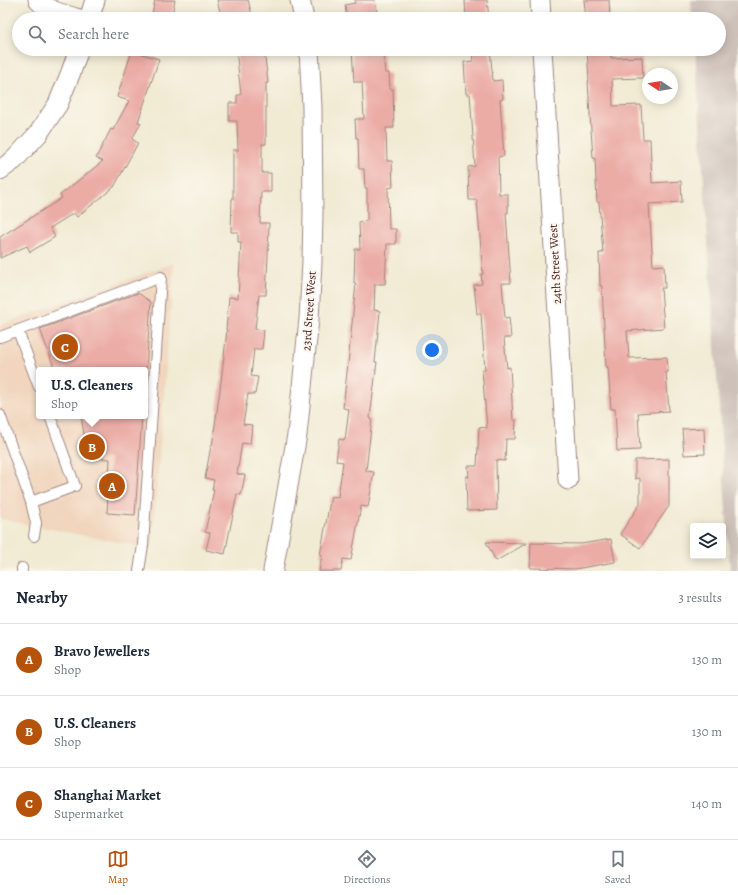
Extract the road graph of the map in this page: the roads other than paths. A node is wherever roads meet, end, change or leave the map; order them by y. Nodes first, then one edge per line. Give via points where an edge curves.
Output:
1 (38, 0) edge
2 (95, 0) edge
3 (300, 0) edge
4 (540, 0) edge
5 (58, 12) edge
6 (91, 12) edge
7 (303, 12) edge
8 (541, 12) edge
9 (77, 56) edge
10 (309, 56) edge
11 (542, 56) edge
12 (0, 170) edge
13 (18, 331) junction
14 (0, 337) edge
15 (36, 379) edge
16 (0, 415) edge
17 (51, 419) edge
18 (568, 480) dead end
19 (31, 502) junction
20 (34, 536) dead end
21 (139, 571) edge
22 (273, 571) edge

1 - 5 street
2 - 6 street
3 - 7 street
4 - 8 street
9 - 12 street via 58,104 38,134 14,160
10 - 22 street, 23rd Street West via 313,206 309,319 297,435
11 - 18 street, 24th Street West
13 - 14 lane
13 - 15 lane
13 - 21 lane via 161,277 143,545
16 - 19 lane
17 - 19 lane via 75,486
19 - 20 lane via 36,524

